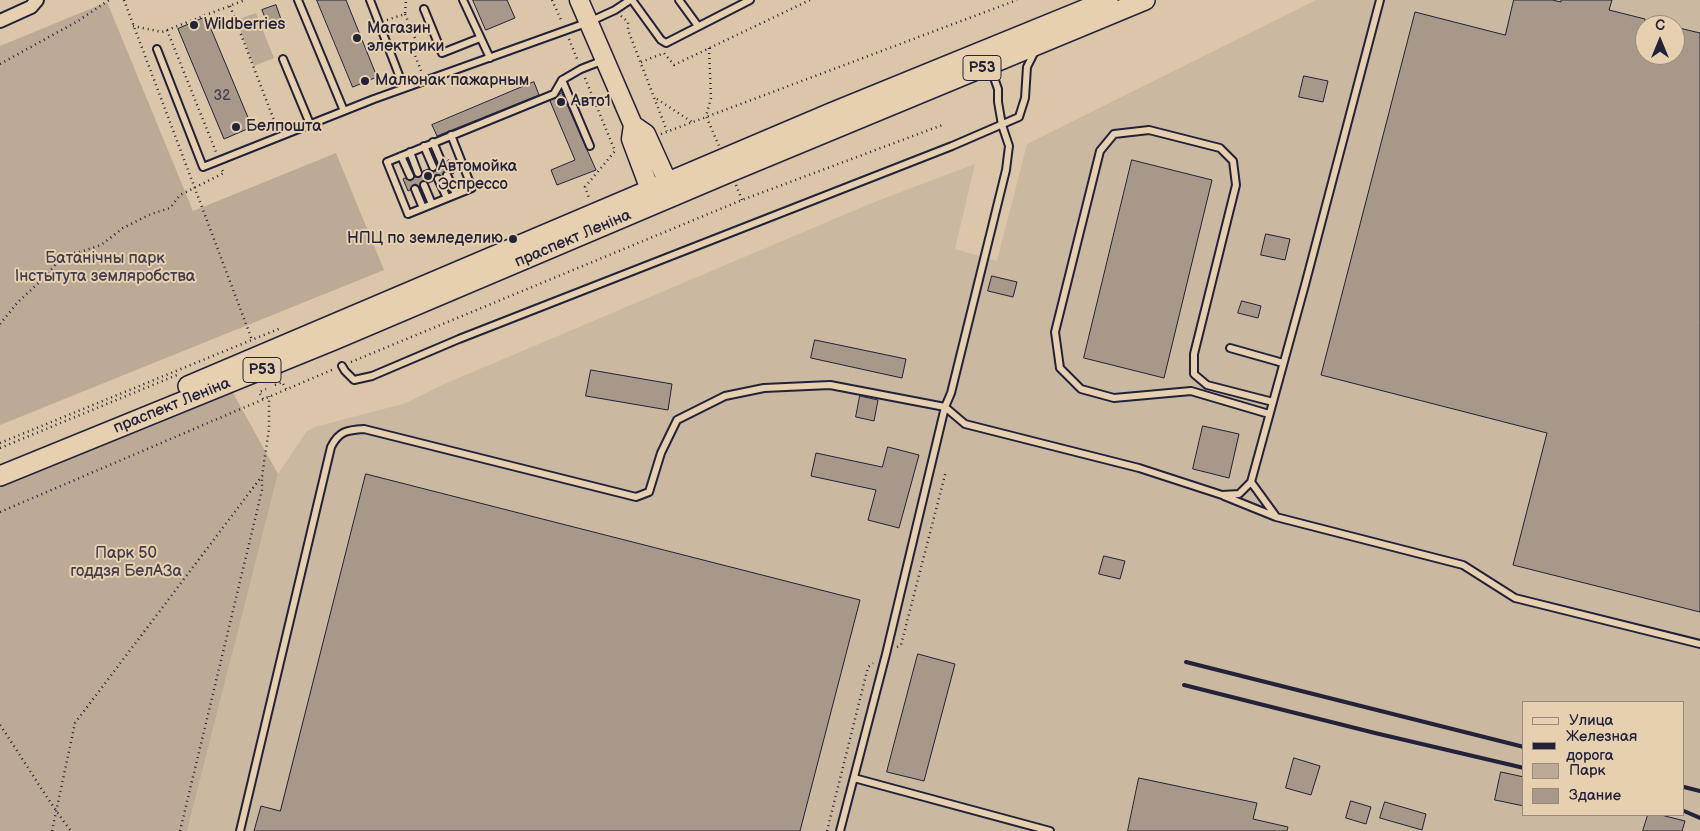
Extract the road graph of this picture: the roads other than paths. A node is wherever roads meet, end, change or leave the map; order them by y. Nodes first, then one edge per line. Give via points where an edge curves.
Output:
1 (37, 0) edge
2 (298, 0) edge
3 (370, 0) edge
4 (463, 0) edge
5 (579, 0) edge
6 (631, 0) edge
7 (679, 0) edge
8 (750, 0) edge
9 (1108, 0) edge
10 (1145, 0) edge
11 (1380, 0) edge
12 (424, 8) dead end
13 (1, 19) edge
14 (589, 22) junction
15 (698, 26) junction
16 (480, 38) junction
17 (1038, 44) junction
18 (156, 48) dead end
19 (490, 58) junction
20 (284, 59) dead end
21 (605, 59) junction
22 (979, 69) junction
23 (562, 80) junction
24 (404, 88) junction
25 (344, 111) junction
26 (310, 124) junction
27 (633, 125) junction
28 (1002, 125) junction
29 (451, 135) junction
30 (433, 142) junction
31 (424, 146) junction
32 (590, 146) dead end
33 (410, 152) junction
34 (401, 156) junction
35 (442, 163) dead end
36 (433, 167) dead end
37 (418, 173) dead end
38 (447, 175) dead end
39 (410, 176) dead end
40 (438, 179) dead end
41 (424, 185) dead end
42 (415, 189) dead end
43 (671, 189) junction
44 (456, 194) junction
45 (653, 197) junction
46 (447, 198) junction
47 (432, 204) junction
48 (423, 208) junction
49 (1230, 348) dead end
50 (1284, 363) junction
51 (342, 366) road end
52 (1272, 402) junction
53 (946, 407) junction
54 (1269, 414) junction
55 (0, 464) edge
56 (0, 476) edge
57 (1251, 482) junction
58 (1222, 495) junction
59 (1276, 517) junction
60 (1700, 644) edge
61 (854, 778) junction
62 (240, 831) edge
63 (840, 831) edge
64 (1050, 831) edge

1 - 13 street via 31,7
2 - 25 lane
3 - 24 lane
4 - 16 lane
5 - 14 street
6 - 14 lane
6 - 15 lane via 666,43
7 - 15 lane
8 - 15 lane
9 - 43 main road, праспект Леніна / Р53 via 831,113
10 - 17 main road, праспект Леніна / Р53
11 - 50 lane
12 - 16 lane via 442,53
14 - 19 lane
14 - 21 street
16 - 19 lane
17 - 22 main road, праспект Леніна / Р53
17 - 28 lane via 1027,67 1025,98 1019,117
18 - 26 lane via 203,167
19 - 24 lane
20 - 26 lane
21 - 23 lane
21 - 27 street
22 - 28 lane via 994,75
22 - 43 main road, праспект Леніна / Р53
23 - 29 lane via 554,94
23 - 32 lane
24 - 25 lane
25 - 26 lane
27 - 43 street via 646,134
27 - 45 street via 631,139
28 - 51 lane via 372,376 354,380
28 - 53 lane via 1008,146 1006,170
29 - 30 lane
29 - 44 lane via 472,188
30 - 31 lane
30 - 35 lane
31 - 33 lane
31 - 36 lane
33 - 34 lane
33 - 37 lane
34 - 39 lane
34 - 48 lane via 386,162 408,214
38 - 44 lane
40 - 46 lane
41 - 47 lane
42 - 48 lane
43 - 45 main road, праспект Леніна / Р53
44 - 46 lane
45 - 55 main road, праспект Леніна / Р53
45 - 56 main road, праспект Леніна / Р53 via 334,340
46 - 47 lane
47 - 48 lane
49 - 50 lane
50 - 52 lane
52 - 54 lane
52 - 54 lane via 1208,385 1194,374 1194,354 1236,185 1234,161 1220,148 1149,130 1114,134 1100,152 1055,332 1060,368 1081,388 1114,398 1190,391
53 - 58 lane via 965,424 1139,468
53 - 61 lane
53 - 62 lane via 830,385 764,388 725,396 677,420 661,453 649,492 636,497 364,429 349,430 336,436
54 - 57 lane
57 - 58 lane via 1239,494
57 - 59 lane
58 - 59 lane
59 - 60 lane via 1463,565 1515,598
61 - 63 lane
61 - 64 lane

